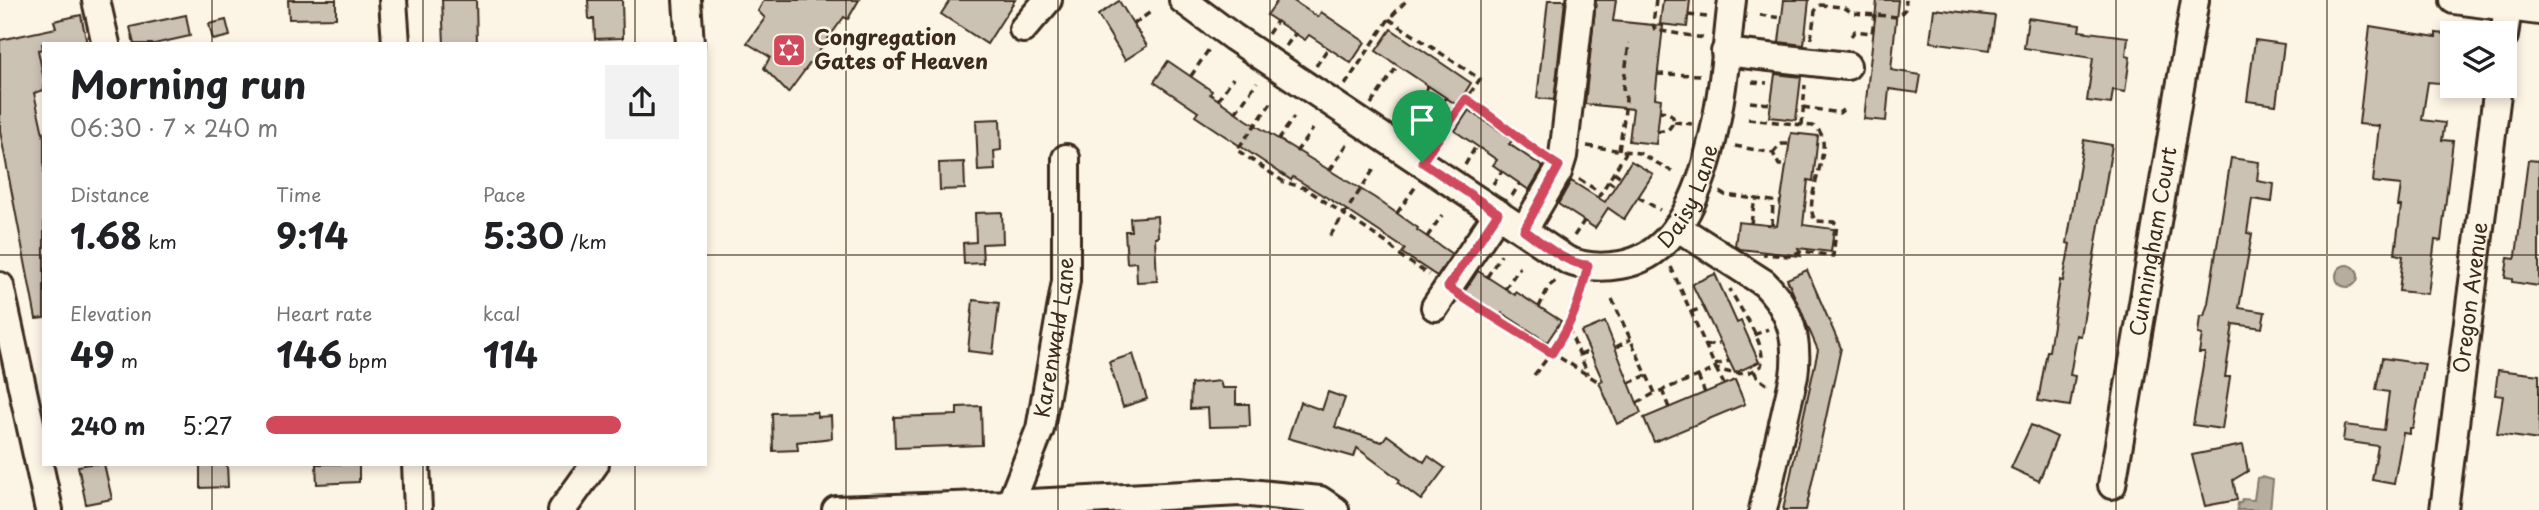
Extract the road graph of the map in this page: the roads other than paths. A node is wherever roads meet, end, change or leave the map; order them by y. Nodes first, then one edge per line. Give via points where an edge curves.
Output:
1 (96, 0) edge
2 (393, 0) edge
3 (687, 0) edge
4 (1048, 0) edge
5 (1182, 0) edge
6 (1581, 0) edge
7 (1732, 0) edge
8 (2195, 0) edge
9 (2454, 0) edge
10 (2508, 4) edge
11 (2539, 11) edge
12 (1023, 29) dead end
13 (106, 42) edge
14 (396, 42) edge
15 (690, 42) edge
16 (1726, 47) junction
17 (1847, 66) dead end
18 (2496, 98) edge
19 (1066, 158) dead end
20 (1504, 205) junction
21 (1524, 230) junction
22 (1670, 235) junction
23 (0, 286) edge
24 (1441, 297) road end
25 (416, 466) edge
26 (594, 466) edge
27 (2112, 485) dead end
28 (1010, 507) edge
29 (49, 510) edge
30 (418, 510) edge
31 (562, 510) edge
32 (836, 510) edge
33 (1335, 510) edge
34 (1763, 510) edge
35 (2444, 510) edge

1 - 13 street
2 - 14 street
3 - 15 street
4 - 12 street
5 - 20 street via 1233,37 1283,59 1333,102 1431,168
6 - 21 street via 1562,155
7 - 16 street, Daisy Lane
8 - 27 street, Cunningham Court
9 - 10 street
10 - 11 street
16 - 17 street
16 - 22 street, Daisy Lane via 1704,171
18 - 35 street, Oregon Avenue
19 - 28 street, Karenwald Lane via 1066,281 1040,429
20 - 21 street
20 - 24 street
21 - 22 street, Daisy Lane via 1567,260 1607,267 1649,254
22 - 34 street via 1728,260 1764,282 1787,315 1797,354
23 - 29 street
25 - 30 street
26 - 31 street
28 - 32 street
28 - 33 street via 1240,492 1320,500

